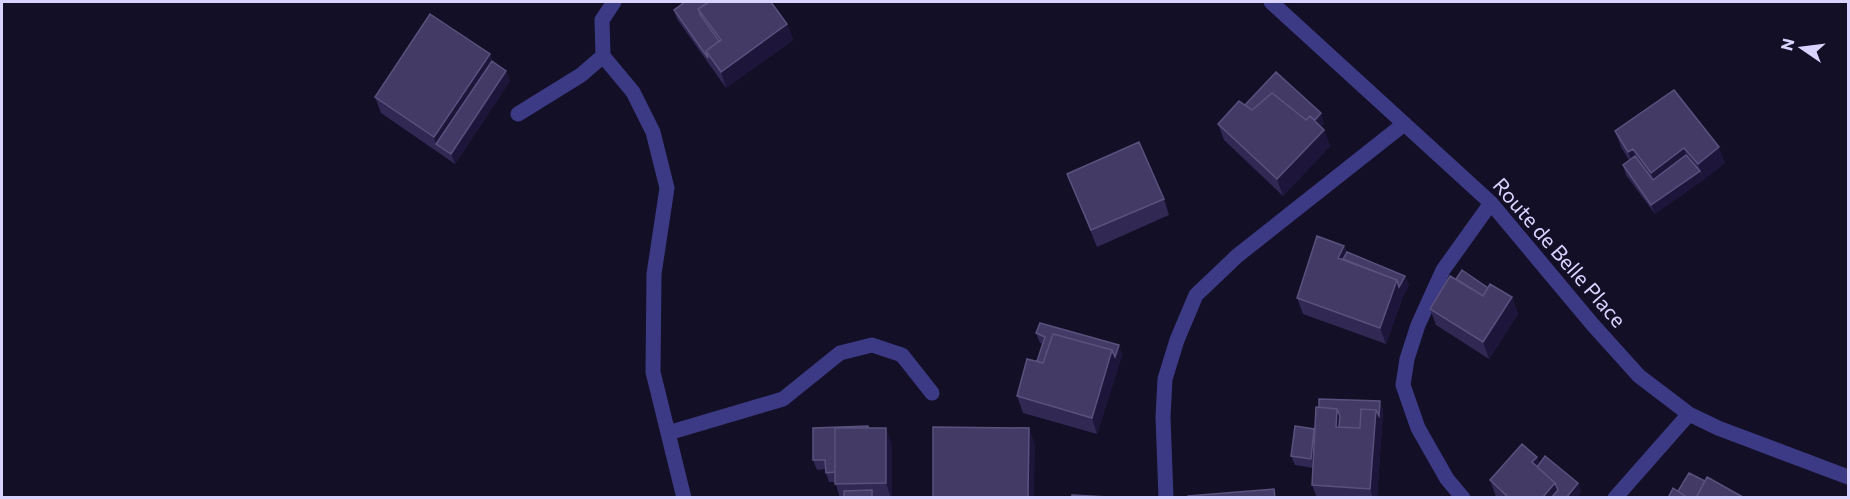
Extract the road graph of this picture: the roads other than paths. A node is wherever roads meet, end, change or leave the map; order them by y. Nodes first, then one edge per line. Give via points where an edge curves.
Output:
1 (614, 2) edge
2 (1271, 2) edge
3 (603, 56) junction
4 (518, 114) dead end
5 (1404, 124) junction
6 (1491, 203) junction
7 (932, 393) dead end
8 (1689, 414) junction
9 (668, 433) junction
10 (1848, 477) edge
11 (684, 498) edge
12 (1166, 498) edge
13 (1463, 498) edge
14 (1615, 498) edge

1 - 3 street via 602,20
2 - 5 street, Route de Belle Place
3 - 4 street via 581,75
3 - 9 street via 633,92 653,132 667,188 654,274 654,372
5 - 6 street, Route de Belle Place
5 - 12 street via 1237,255 1196,295 1165,379
6 - 8 street, Route de Belle Place via 1639,376
6 - 13 street via 1443,270 1414,336 1403,385 1418,428 1447,479
7 - 9 street via 902,355 872,345 840,353 783,399
8 - 10 street, Route de Belle Place
8 - 14 street
9 - 11 street

